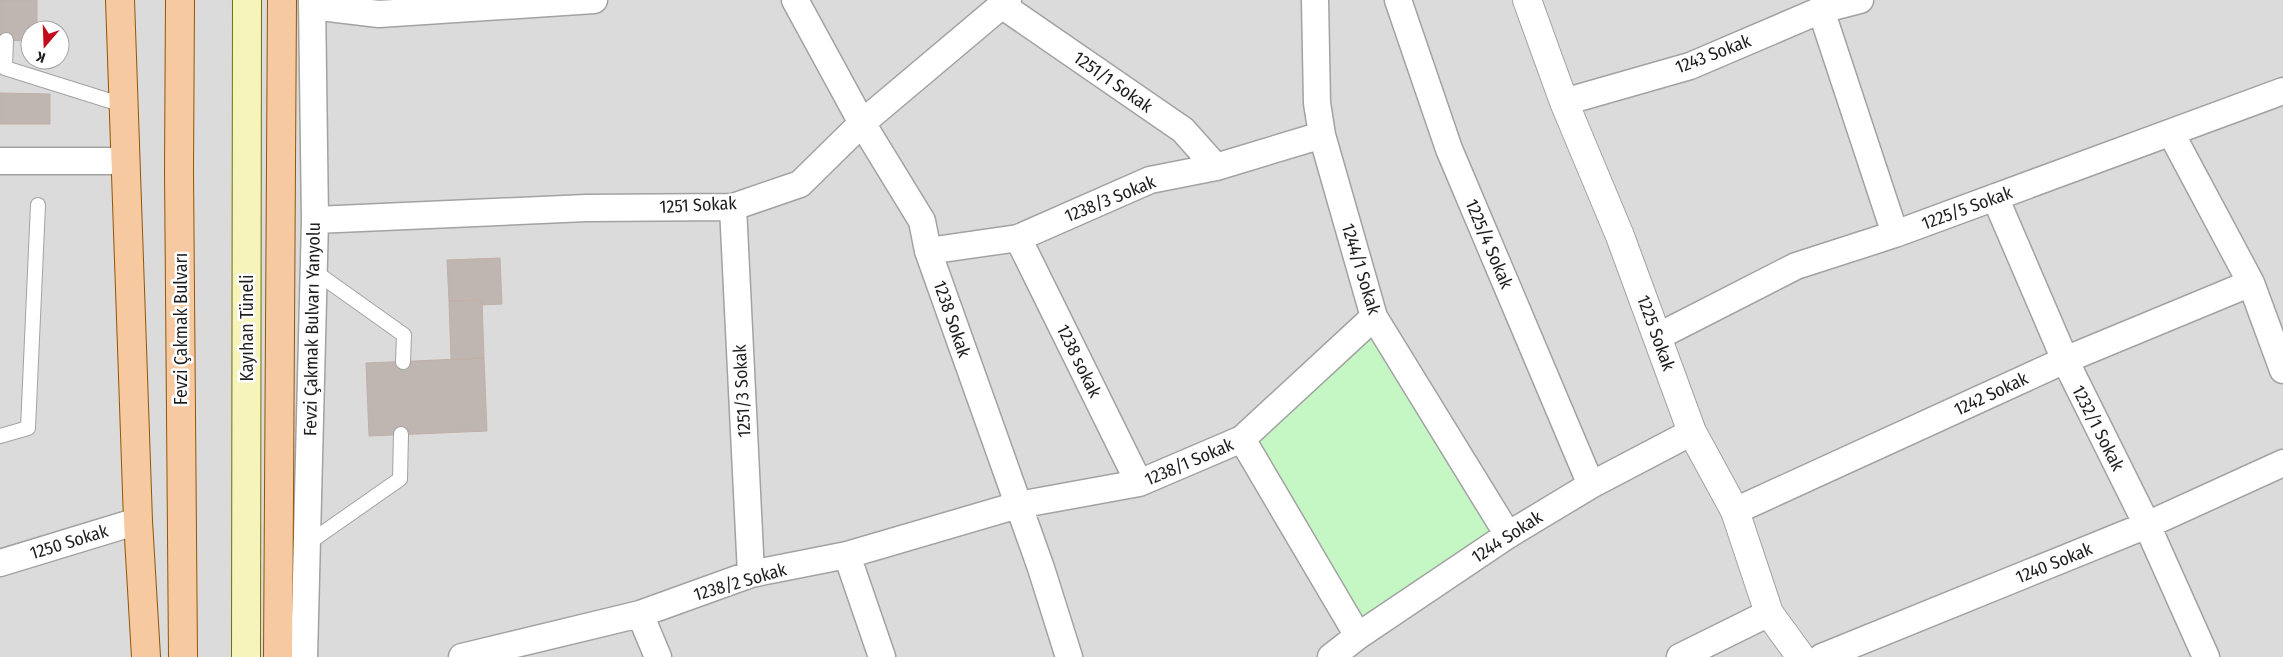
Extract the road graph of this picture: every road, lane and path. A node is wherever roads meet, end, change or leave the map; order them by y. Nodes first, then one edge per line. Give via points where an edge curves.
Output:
1 (120, 0) edge
2 (180, 0) edge
3 (247, 0) edge
4 (282, 0) edge
5 (594, 0) edge
6 (795, 0) edge
7 (1315, 0) edge
8 (1398, 0) edge
9 (1527, 0) edge
10 (1860, 0) edge
11 (312, 3) edge
12 (1006, 3) edge
13 (1820, 10) junction
14 (6, 40) dead end
15 (2283, 90) edge
16 (1564, 102) junction
17 (123, 105) junction
18 (862, 123) junction
19 (2171, 133) junction
20 (1322, 135) junction
21 (0, 161) edge
22 (124, 161) junction
23 (1216, 167) junction
24 (1995, 197) junction
25 (38, 205) dead end
26 (733, 207) junction
27 (315, 220) junction
28 (1895, 234) junction
29 (1018, 238) junction
30 (928, 251) junction
31 (314, 271) junction
32 (2250, 283) junction
33 (1374, 317) junction
34 (1657, 337) junction
35 (2064, 360) junction
36 (403, 362) dead end
37 (2283, 370) edge
38 (1692, 432) junction
39 (401, 434) dead end
40 (0, 436) edge
41 (1242, 439) junction
42 (2283, 463) edge
43 (1139, 484) junction
44 (1591, 485) junction
45 (1018, 505) junction
46 (1735, 511) junction
47 (138, 522) junction
48 (2147, 525) junction
49 (1508, 535) junction
50 (307, 544) junction
51 (847, 555) junction
52 (0, 563) edge
53 (751, 574) junction
54 (1769, 613) junction
55 (640, 614) junction
56 (1358, 636) junction
57 (146, 657) edge
58 (183, 657) edge
59 (246, 657) edge
60 (278, 657) edge
61 (304, 657) edge
62 (462, 657) edge
63 (658, 657) edge
64 (882, 657) edge
65 (1069, 657) edge
66 (1331, 657) edge
67 (1680, 657) edge
68 (1802, 657) edge
69 (1822, 657) edge
70 (2206, 657) edge

1 - 17 main road
2 - 58 main road, Fevzi Çakmak Bulvarı
3 - 59 main road, Kayıhan Tüneli
4 - 60 main road
5 - 11 street via 379,14
6 - 18 street, 1238 Sokak
7 - 20 street, 1244/1 Sokak
8 - 44 street, 1225/4 Sokak via 1449,149
9 - 16 street, 1225 Sokak
10 - 13 street, 1243 Sokak
11 - 27 street, Fevzi Çakmak Bulvarı Yanyolu
12 - 18 street, 1251 Sokak
12 - 23 street, 1251/1 Sokak via 1182,130
13 - 16 street, 1243 Sokak via 1690,66
13 - 28 street
14 - 17 lane via 5,68
15 - 19 street, 1225/5 Sokak
16 - 34 street, 1225 Sokak via 1620,236
17 - 22 main road
18 - 26 street, 1251 Sokak via 800,184
18 - 30 street, 1238 Sokak via 922,221
19 - 24 street, 1225/5 Sokak
19 - 32 street
20 - 23 street, 1238/3 Sokak
20 - 33 street, 1244/1 Sokak
21 - 22 street
22 - 47 main road
23 - 29 street, 1238/3 Sokak via 1150,180
24 - 28 street, 1225/5 Sokak
24 - 35 street, 1232/1 Sokak
25 - 40 lane via 28,428
26 - 27 street, 1251 Sokak via 586,208
26 - 53 street, 1251/3 Sokak
27 - 31 street, Fevzi Çakmak Bulvarı Yanyolu
28 - 34 street, 1225/5 Sokak via 1796,266
29 - 30 street, 1238/3 Sokak
29 - 43 street, 1238 sokak
30 - 45 street, 1238 Sokak
31 - 36 lane via 404,335
31 - 50 street, Fevzi Çakmak Bulvarı Yanyolu
32 - 35 street, 1242 Sokak
32 - 37 street
33 - 41 street, 1238/1 Sokak
33 - 49 street, 1244/1 Sokak
34 - 38 street, 1225 Sokak
35 - 46 street, 1242 Sokak
35 - 48 street, 1232/1 Sokak
38 - 44 street, 1244 Sokak
38 - 46 street, 1225 Sokak
39 - 50 lane via 400,479
41 - 43 street, 1238/1 Sokak
41 - 56 street
42 - 48 street, 1240 Sokak
43 - 45 street, 1238/1 Sokak
44 - 49 street, 1244 Sokak
45 - 51 street, 1238/2 Sokak
45 - 65 street, 1238 Sokak
46 - 54 street, 1225 Sokak
47 - 52 street, 1250 Sokak
47 - 57 main road
48 - 69 street, 1240 Sokak
48 - 70 street, 1232/1 Sokak
49 - 56 street, 1244 Sokak
50 - 61 street, Fevzi Çakmak Bulvarı Yanyolu
51 - 53 street, 1238/2 Sokak
51 - 64 street
53 - 55 street, 1238/2 Sokak
54 - 67 street
54 - 68 street, 1225 Sokak
55 - 62 street, 1238/2 Sokak
55 - 63 street
56 - 66 street, 1244 Sokak

